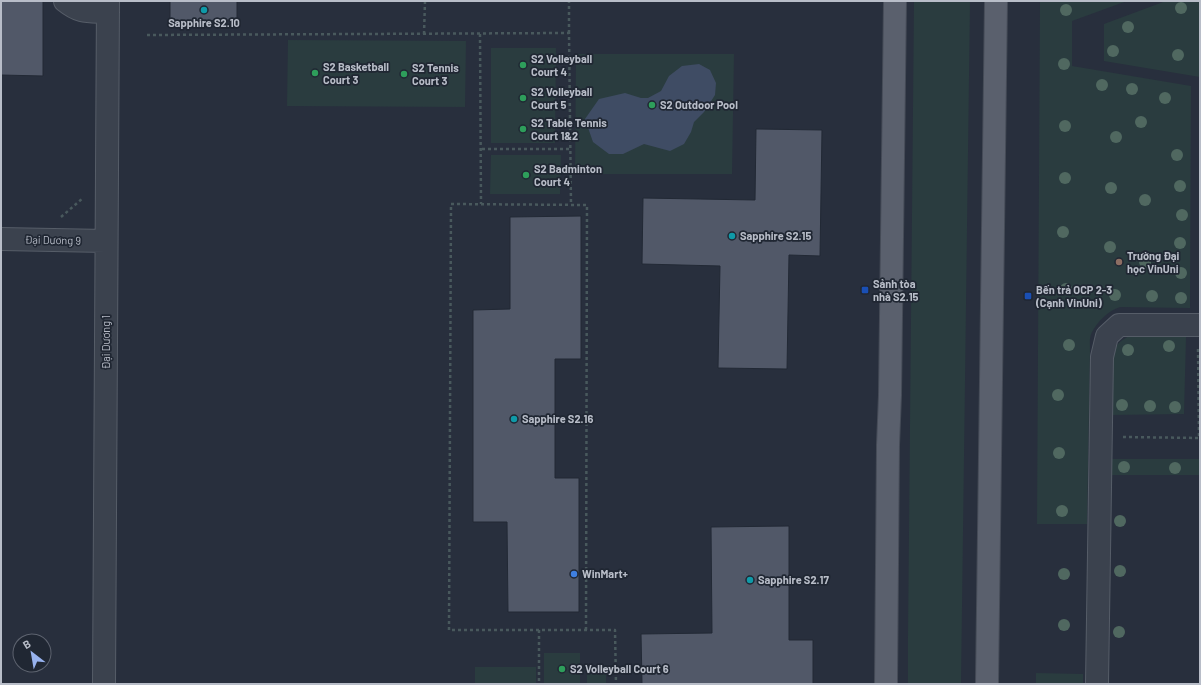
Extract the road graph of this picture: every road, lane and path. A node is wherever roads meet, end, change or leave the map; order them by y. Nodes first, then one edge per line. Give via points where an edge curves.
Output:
1 (65, 1) edge
2 (424, 1) edge
3 (569, 1) edge
4 (895, 1) edge
5 (996, 1) edge
6 (108, 6) edge
7 (568, 33) junction
8 (424, 34) junction
9 (480, 34) junction
10 (147, 35) dead end
11 (482, 148) junction
12 (571, 149) junction
13 (481, 204) junction
14 (571, 205) junction
15 (1, 240) edge
16 (106, 241) junction
17 (1199, 325) edge
18 (1101, 436) junction
19 (1200, 438) edge
20 (539, 630) junction
21 (586, 630) junction
22 (104, 684) edge
23 (539, 684) edge
24 (616, 684) edge
25 (886, 684) edge
26 (987, 684) edge
27 (1097, 684) edge

1 - 6 street via 74,9 84,11
2 - 8 path
3 - 7 path
4 - 25 main road
5 - 26 main road
6 - 16 street, Đại Dương 1
7 - 9 path
7 - 12 path
8 - 9 path
8 - 10 path
9 - 11 path
11 - 12 path
11 - 13 path
12 - 14 path
13 - 14 path
13 - 20 path via 451,204 449,630
14 - 21 path via 587,206
15 - 16 street, Đại Dương 9
16 - 22 street, Đại Dương 1
17 - 18 street via 1119,324 1107,336 1102,357
17 - 19 path
18 - 19 path
18 - 27 street
20 - 21 path
20 - 23 path
21 - 24 path via 615,630

